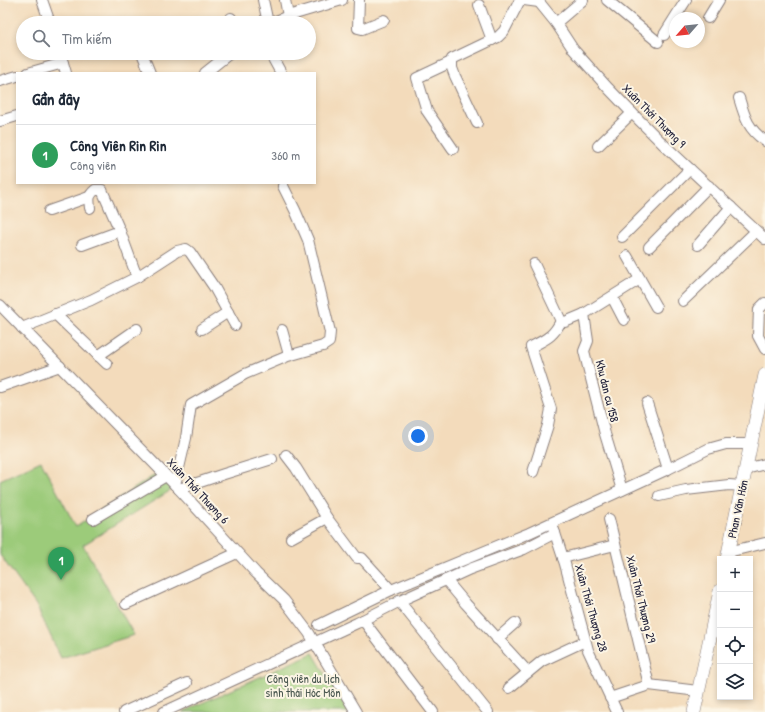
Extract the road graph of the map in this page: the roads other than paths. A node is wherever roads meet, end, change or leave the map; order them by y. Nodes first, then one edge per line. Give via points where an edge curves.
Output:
1 (42, 0) edge
2 (263, 0) edge
3 (285, 0) edge
4 (342, 0) edge
5 (359, 0) edge
6 (520, 0) edge
7 (524, 0) edge
8 (583, 0) edge
9 (607, 0) edge
10 (686, 0) edge
11 (719, 0) edge
12 (540, 1) edge
13 (318, 4) edge
14 (479, 5) dead end
15 (48, 16) edge
16 (267, 16) edge
17 (288, 16) joint
18 (708, 18) dead end
19 (384, 20) dead end
20 (556, 23) junction
21 (492, 40) junction
22 (57, 60) edge
23 (62, 60) edge
24 (145, 60) edge
25 (221, 60) edge
26 (274, 60) edge
27 (451, 62) junction
28 (30, 72) edge
29 (66, 72) edge
30 (150, 72) edge
31 (206, 72) edge
32 (280, 72) edge
33 (16, 76) edge
34 (0, 81) edge
35 (739, 98) dead end
36 (632, 113) junction
37 (16, 116) edge
38 (0, 121) edge
39 (477, 123) dead end
40 (765, 141) edge
41 (598, 146) dead end
42 (453, 149) dead end
43 (690, 169) junction
44 (283, 186) dead end
45 (709, 186) junction
46 (89, 197) junction
47 (731, 207) junction
48 (90, 208) dead end
49 (49, 211) dead end
50 (120, 231) junction
51 (756, 231) junction
52 (622, 237) dead end
53 (765, 239) edge
54 (82, 245) dead end
55 (698, 245) dead end
56 (649, 248) dead end
57 (627, 256) dead end
58 (534, 264) dead end
59 (137, 277) junction
60 (640, 279) junction
61 (612, 297) junction
62 (682, 301) dead end
63 (765, 303) edge
64 (0, 305) edge
65 (656, 307) dead end
66 (228, 312) junction
67 (55, 314) junction
68 (584, 314) junction
69 (624, 320) dead end
70 (561, 321) junction
71 (235, 325) dead end
72 (22, 328) junction
73 (137, 329) dead end
74 (202, 329) dead end
75 (282, 330) dead end
76 (765, 348) edge
77 (98, 356) junction
78 (289, 356) junction
79 (107, 364) dead end
80 (60, 366) junction
81 (765, 375) edge
82 (0, 387) edge
83 (647, 404) dead end
84 (286, 455) dead end
85 (749, 456) junction
86 (272, 459) dead end
87 (765, 464) edge
88 (668, 469) junction
89 (533, 472) dead end
90 (166, 476) junction
91 (742, 486) junction
92 (177, 487) junction
93 (622, 490) junction
94 (659, 496) dead end
95 (327, 518) junction
96 (609, 518) dead end
97 (93, 519) dead end
98 (551, 523) junction
99 (555, 533) junction
100 (291, 538) dead end
101 (765, 543) edge
102 (615, 545) junction
103 (237, 553) junction
104 (728, 556) edge
105 (563, 558) junction
106 (446, 580) junction
107 (404, 585) junction
108 (392, 590) junction
109 (720, 592) edge
110 (410, 597) junction
111 (400, 602) junction
112 (126, 604) dead end
113 (363, 620) junction
114 (515, 623) dead end
115 (319, 625) dead end
116 (497, 639) junction
117 (585, 641) junction
118 (314, 643) junction
119 (528, 672) junction
120 (187, 683) dead end
121 (649, 685) junction
122 (509, 688) dead end
123 (698, 691) junction
124 (610, 698) junction
125 (124, 712) edge
126 (164, 712) edge
127 (356, 712) edge
128 (433, 712) edge
129 (488, 712) edge
130 (617, 712) edge
131 (694, 712) edge

1 - 15 street
2 - 16 street
3 - 17 street
4 - 13 street
5 - 19 street via 358,28
6 - 21 street via 504,31
7 - 12 street
8 - 20 street
9 - 10 street via 661,38
11 - 18 street
12 - 20 street, Xuân Thới Thượng 9
13 - 17 street
14 - 21 street
20 - 36 street, Xuân Thới Thượng 9 via 573,49
21 - 27 street via 452,59
22 - 28 street
23 - 29 street
24 - 30 street
25 - 31 street
26 - 32 street
27 - 39 street
27 - 42 street via 417,78 427,111
33 - 34 street
35 - 40 street via 748,125
36 - 41 street
36 - 43 street, Xuân Thới Thượng 9
37 - 38 street
43 - 45 street, Xuân Thới Thượng 9
43 - 52 street
44 - 78 street via 308,240 330,332 329,342
45 - 47 street, Xuân Thới Thượng 9
45 - 56 street
46 - 48 street
46 - 49 street
46 - 50 street via 95,190 102,190
47 - 51 street, Xuân Thới Thượng 9
47 - 55 street
50 - 54 street
50 - 59 street
51 - 53 street, Xuân Thới Thượng 9
51 - 62 street
57 - 60 street
58 - 70 street
59 - 66 street via 177,251 186,249 214,286
59 - 67 street via 91,300
60 - 61 street
60 - 65 street
61 - 68 street
61 - 69 street
63 - 76 street via 759,309 758,336
64 - 72 street, Xuân Thới Thượng 6
66 - 71 street
66 - 74 street
67 - 72 street
67 - 77 street
68 - 70 street via 565,322
68 - 93 street, Khu dan cu 158 via 588,341 584,351
70 - 89 street via 549,337 531,347 550,409 548,425
72 - 80 street, Xuân Thới Thượng 6
73 - 77 street
75 - 78 street
77 - 79 street
78 - 92 street via 245,374 191,405
80 - 82 street
80 - 90 street, Xuân Thới Thượng 6
81 - 85 main road, Phan Văn Hớn
83 - 88 street
84 - 95 street
85 - 87 street
85 - 88 street via 726,444 708,449
85 - 91 main road, Phan Văn Hớn
86 - 92 street
88 - 93 street
90 - 92 street, Xuân Thới Thượng 6
90 - 97 street
91 - 94 street via 686,490
91 - 104 main road, Phan Văn Hớn
92 - 103 street, Xuân Thới Thượng 6
93 - 98 street
95 - 100 street
95 - 108 street via 357,558 362,558
96 - 102 street, Xuân Thới Thượng 29
98 - 99 street, Xuân Thới Thượng 28
98 - 107 street
99 - 105 street, Xuân Thới Thượng 28
99 - 106 street via 524,549
101 - 104 street
102 - 105 street
102 - 121 street, Xuân Thới Thượng 29
103 - 112 street
103 - 118 street, Xuân Thới Thượng 6 via 284,600
105 - 117 street, Xuân Thới Thượng 28
106 - 110 street
106 - 116 street
107 - 108 street
107 - 110 street
108 - 115 street
109 - 123 main road
110 - 111 street
111 - 113 street
111 - 129 street
113 - 118 street
113 - 128 street
114 - 116 street
116 - 119 street
117 - 119 street via 542,661
117 - 124 street, Xuân Thới Thượng 28
118 - 126 street
118 - 127 street, Xuân Thới Thượng 6
119 - 122 street
120 - 125 street
121 - 123 street
121 - 124 street
123 - 131 main road
124 - 130 street, Xuân Thới Thượng 28

